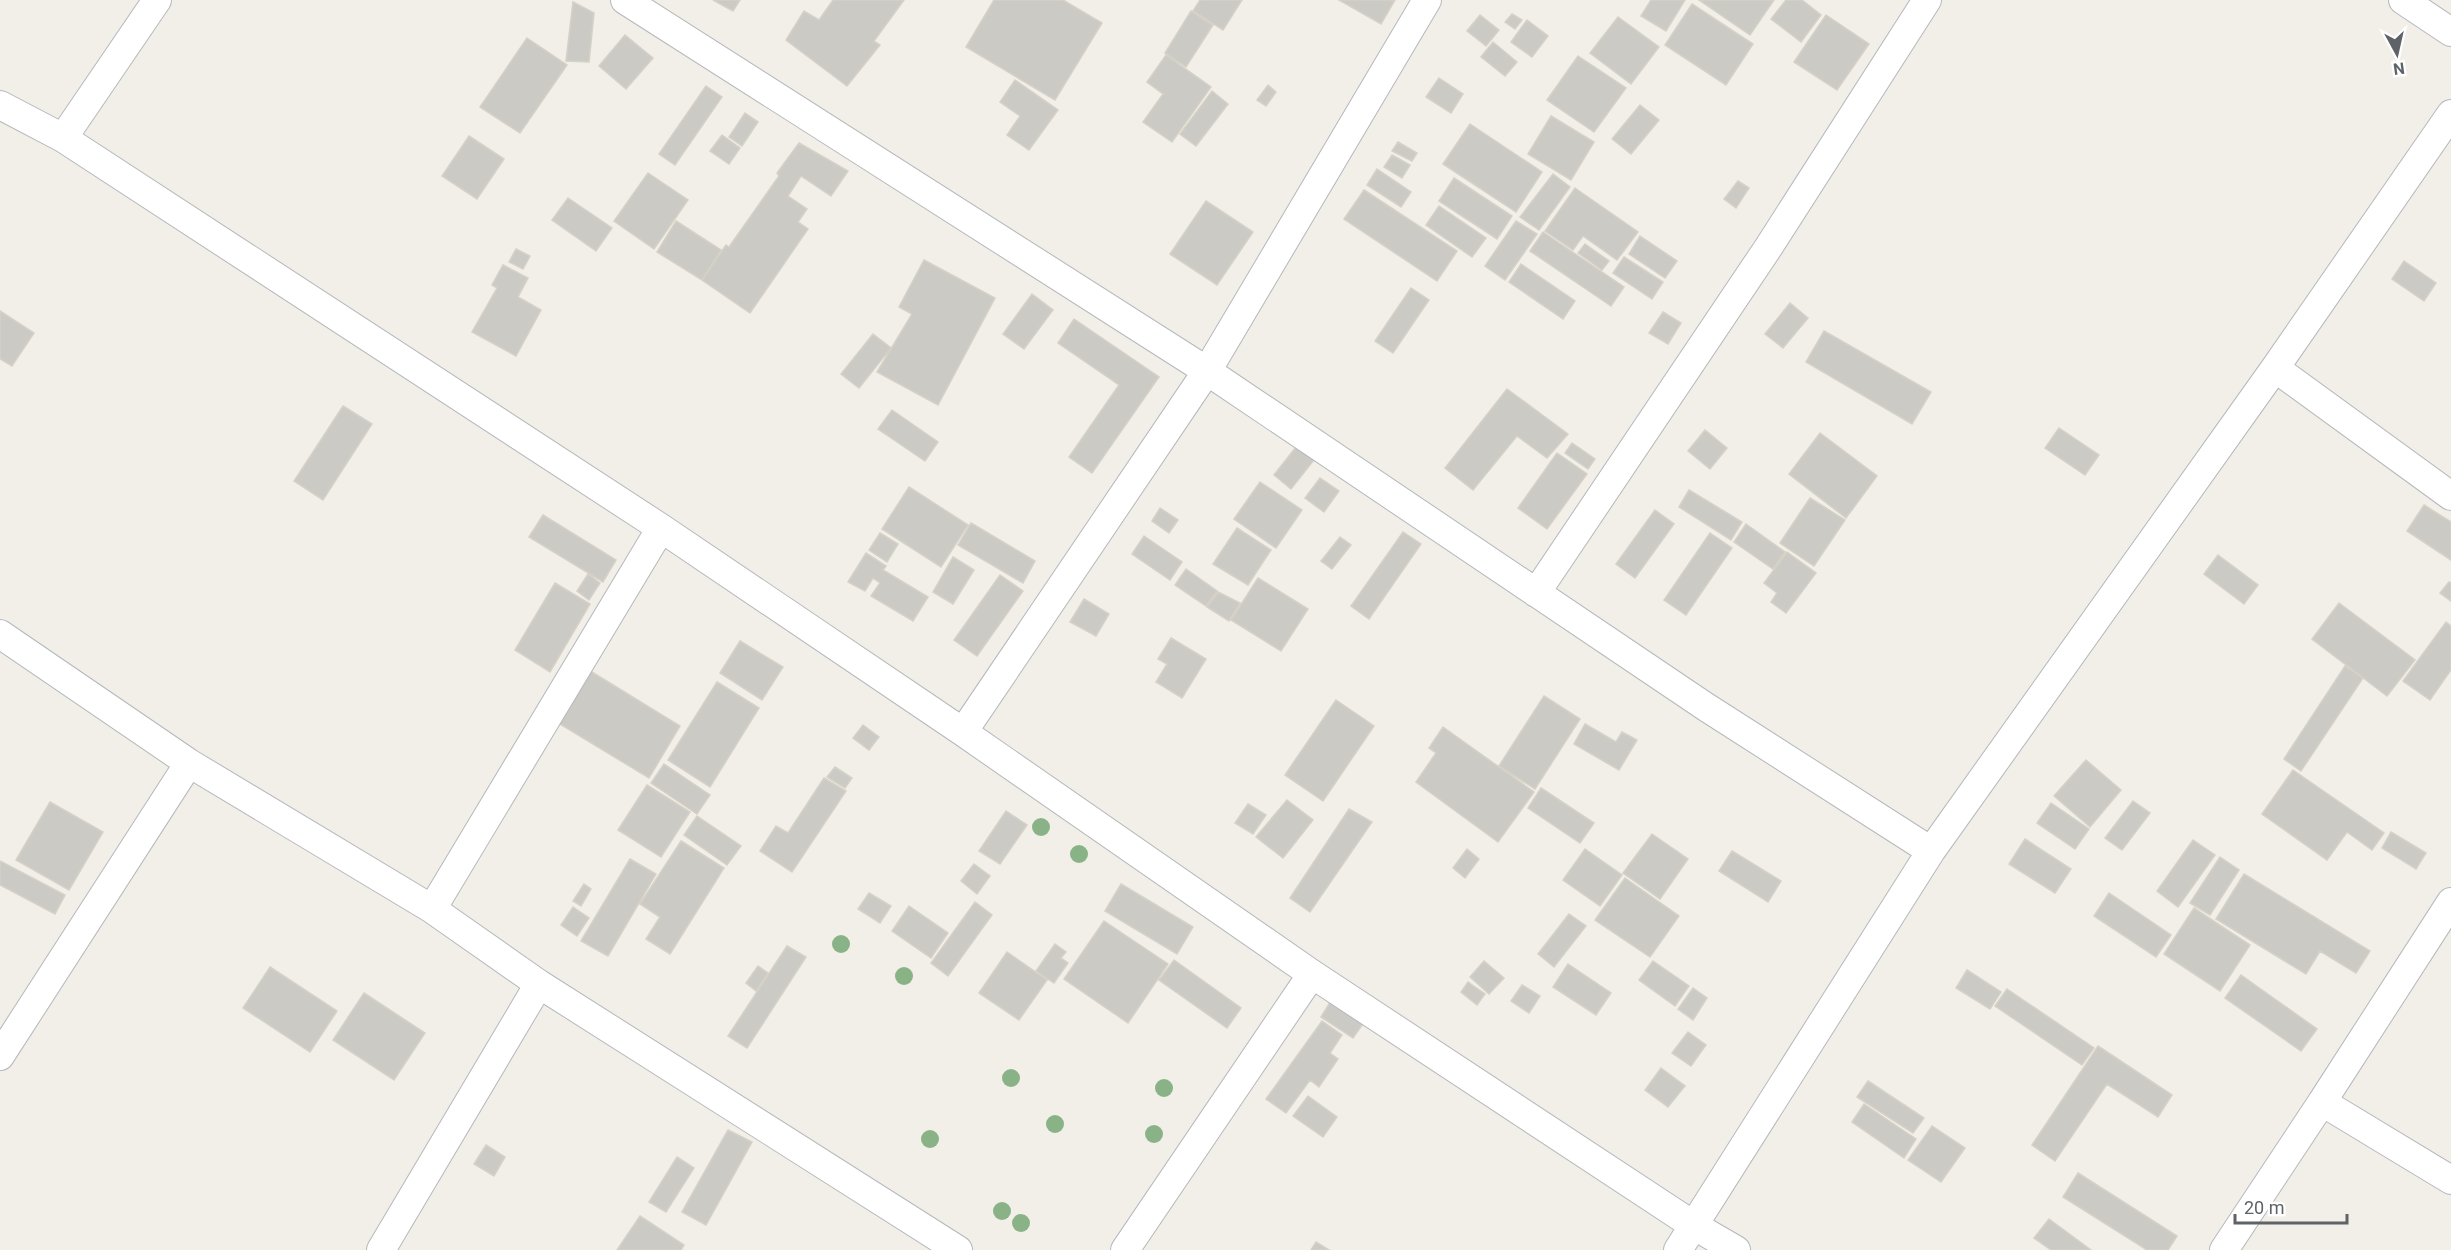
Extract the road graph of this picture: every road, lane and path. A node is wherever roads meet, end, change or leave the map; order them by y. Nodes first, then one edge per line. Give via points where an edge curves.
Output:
1 (157, 0) edge
2 (1427, 0) edge
3 (1927, 0) edge
4 (2403, 0) edge
5 (643, 5) edge
6 (2451, 32) edge
7 (0, 105) edge
8 (2451, 114) edge
9 (63, 138) junction
10 (2275, 368) junction
11 (1207, 371) junction
12 (2451, 496) edge
13 (661, 528) junction
14 (1536, 593) junction
15 (0, 634) edge
16 (963, 732) junction
17 (189, 763) junction
18 (1931, 851) junction
19 (2451, 902) edge
20 (432, 909) junction
21 (1312, 974) junction
22 (539, 984) junction
23 (0, 1056) edge
24 (2322, 1102) junction
25 (2451, 1180) edge
26 (1693, 1225) junction
27 (381, 1250) edge
28 (958, 1250) edge
29 (1125, 1250) edge
30 (1678, 1250) edge
31 (1736, 1250) edge
32 (2224, 1250) edge

1 - 9 street
2 - 11 street
3 - 14 street via 1768,248
4 - 6 street
5 - 11 street
7 - 9 street
8 - 10 street
9 - 13 street
10 - 12 street
10 - 18 street
11 - 14 street
11 - 16 street
13 - 16 street
13 - 20 street
14 - 18 street
15 - 17 street
16 - 21 street
17 - 20 street
17 - 23 street
18 - 26 street
19 - 24 street
20 - 22 street
21 - 26 street
21 - 29 street
22 - 27 street
22 - 28 street
24 - 25 street
24 - 32 street
26 - 30 street
26 - 31 street

